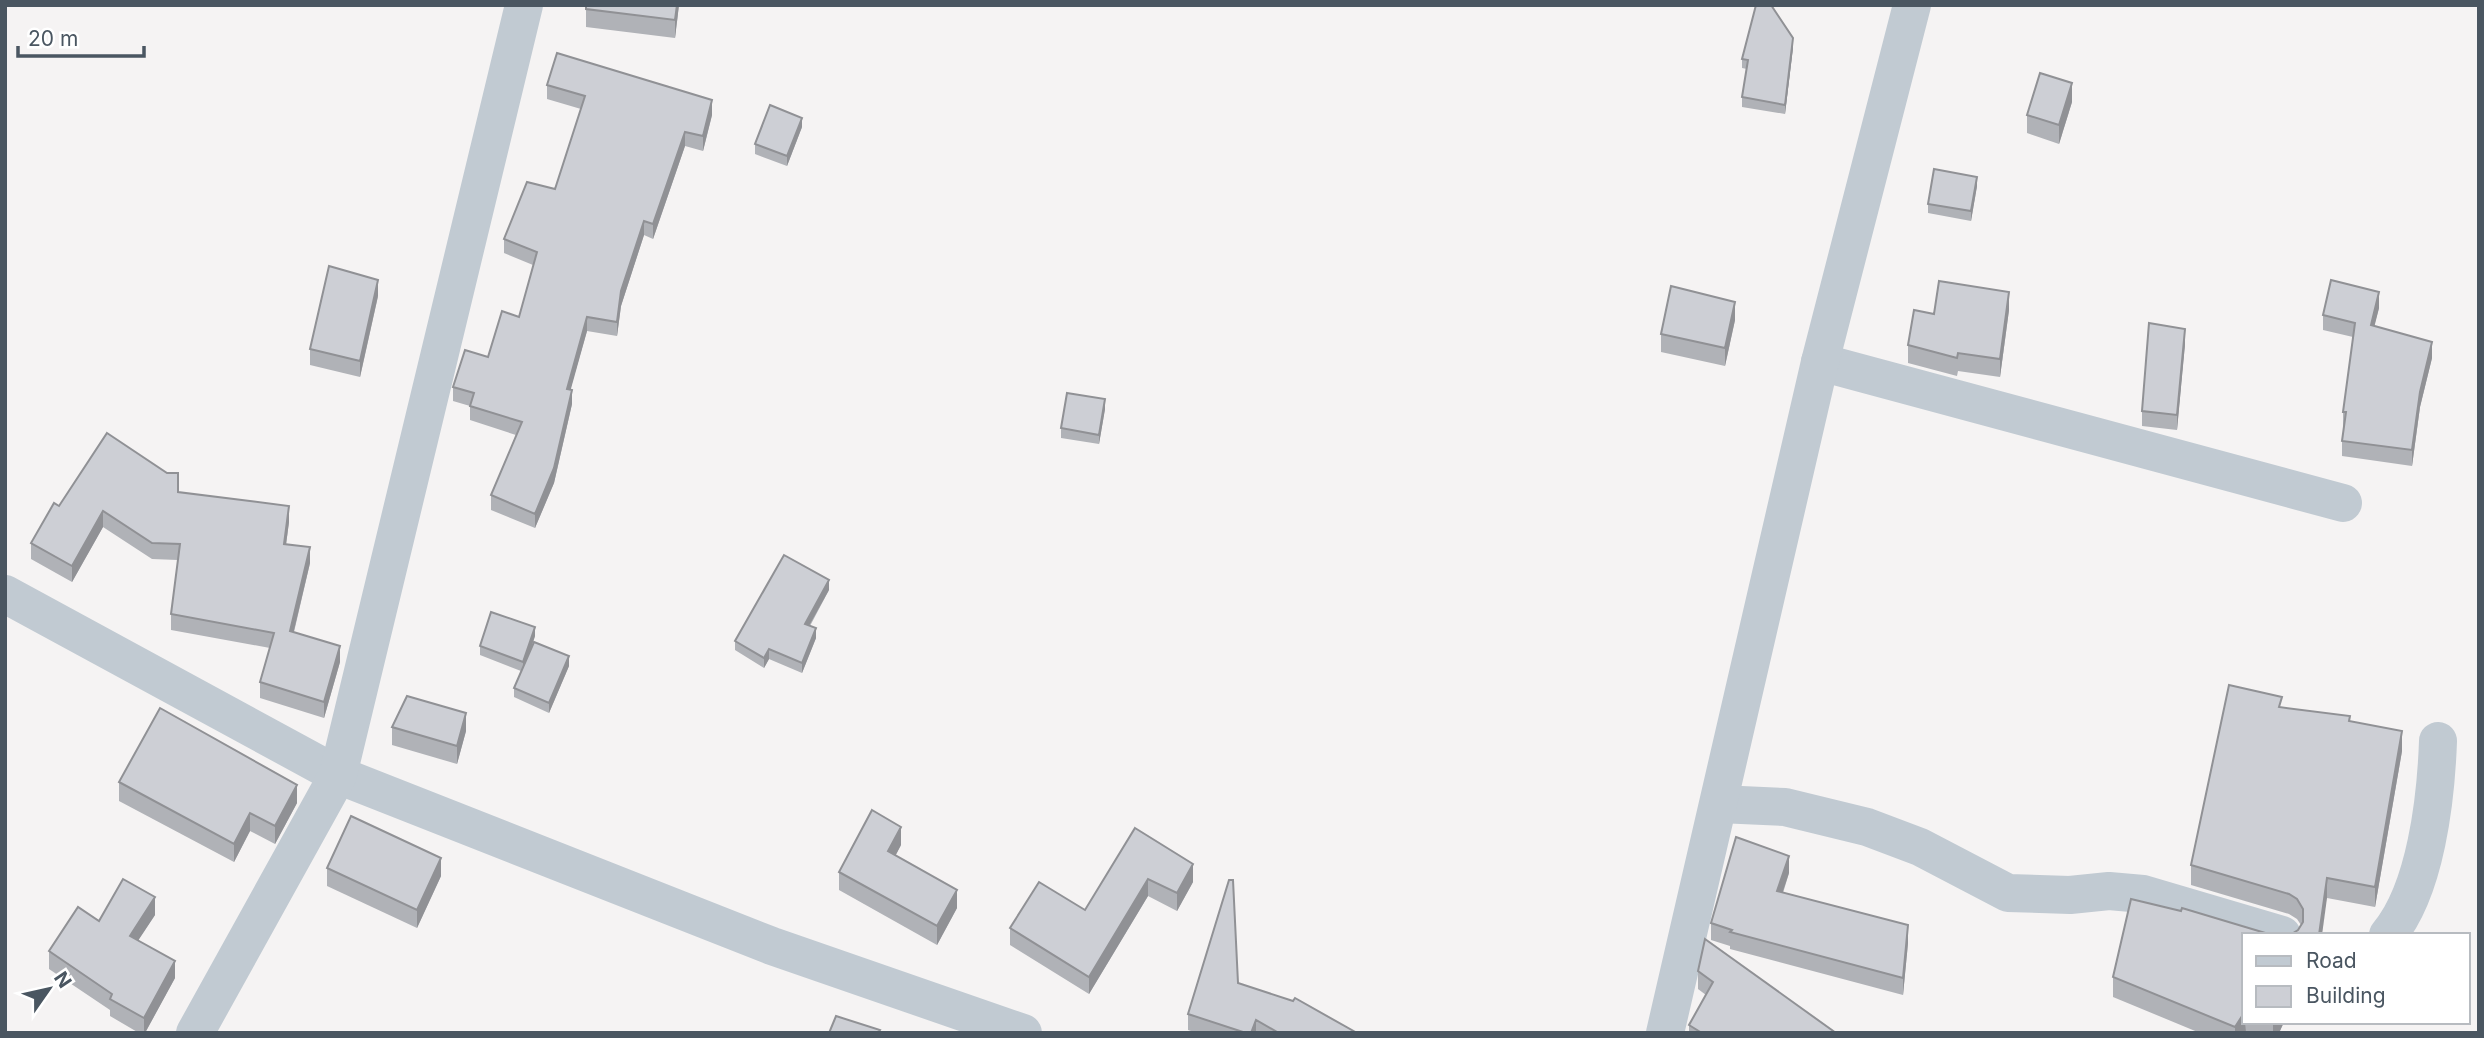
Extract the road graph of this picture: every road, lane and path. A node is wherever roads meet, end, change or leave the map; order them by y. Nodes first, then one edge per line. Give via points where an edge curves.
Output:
1 (524, 5) edge
2 (1912, 5) edge
3 (1821, 362) junction
4 (2343, 503) dead end
5 (5, 594) edge
6 (2438, 741) dead end
7 (338, 775) junction
8 (1719, 804) junction
9 (2275, 933) edge
10 (2390, 933) edge
11 (195, 1033) edge
12 (1023, 1033) edge
13 (1665, 1033) edge

1 - 7 street
2 - 3 street
3 - 4 street
3 - 8 street
5 - 7 street
6 - 10 street via 2437,772 2413,892
7 - 11 street
7 - 12 street via 772,946
8 - 9 street via 1785,807 1867,827 1920,847 2008,893 2143,894
8 - 13 street

